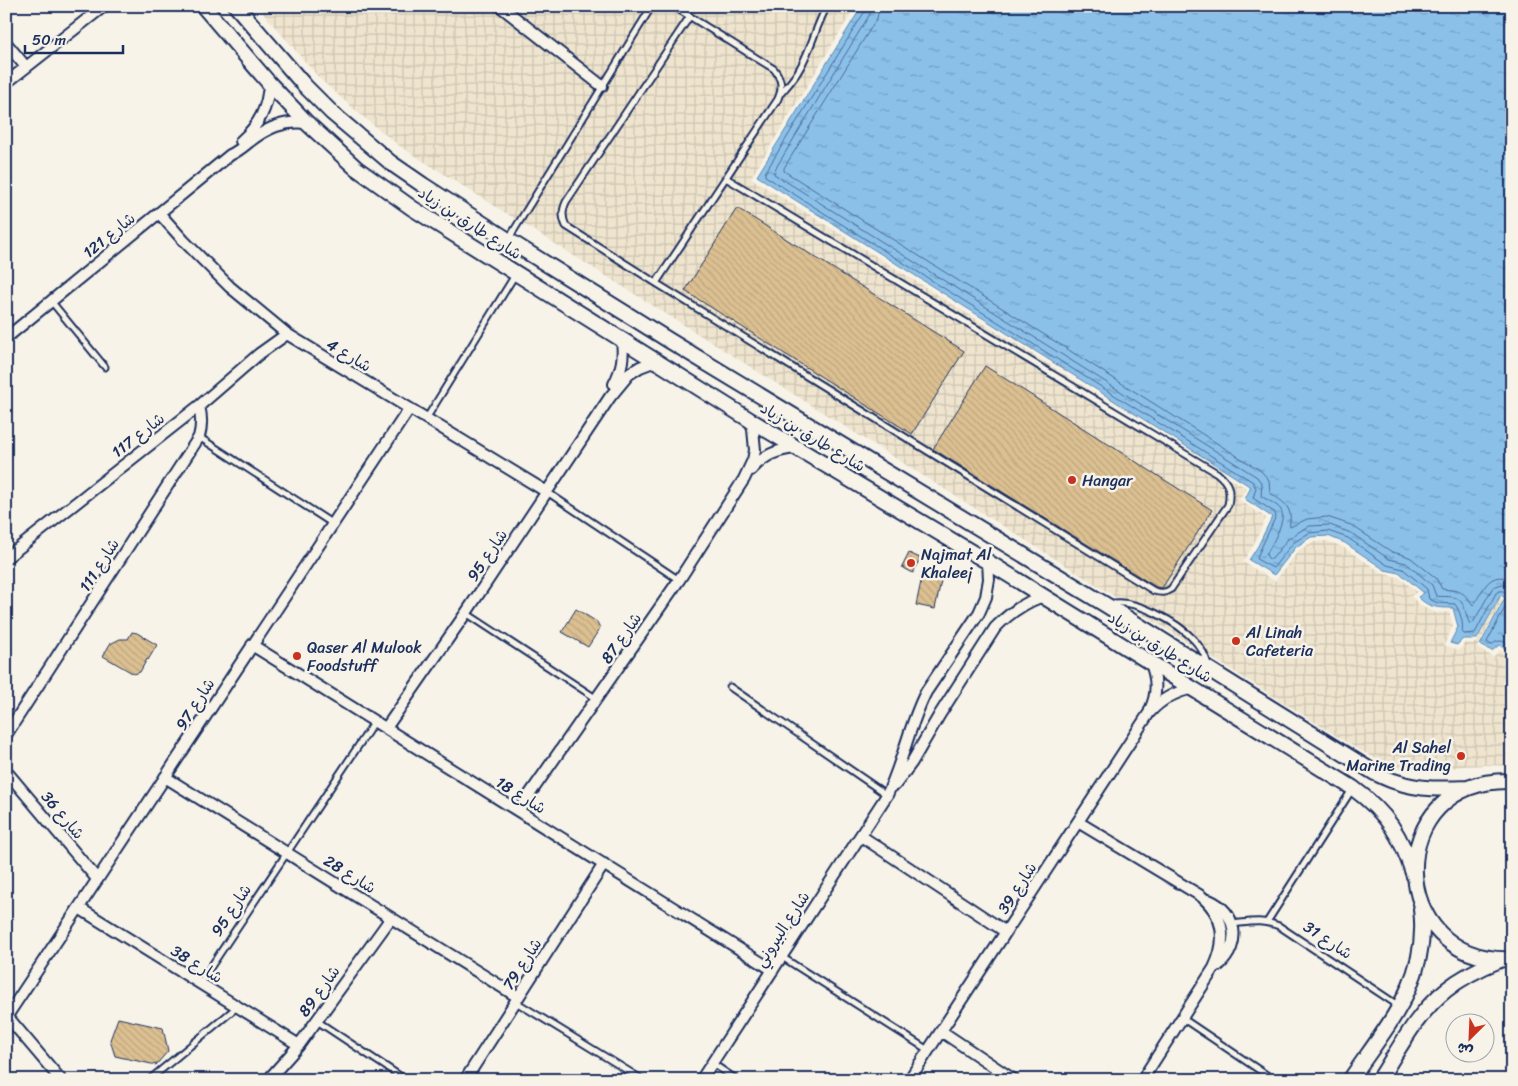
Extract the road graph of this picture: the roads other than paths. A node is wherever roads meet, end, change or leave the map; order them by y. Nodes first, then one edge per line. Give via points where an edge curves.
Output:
1 (104, 6) edge
2 (203, 6) edge
3 (236, 6) edge
4 (500, 6) edge
5 (652, 6) edge
6 (673, 6) edge
7 (827, 6) edge
8 (690, 16) junction
9 (6, 43) edge
10 (26, 68) junction
11 (6, 82) edge
12 (269, 83) junction
13 (602, 86) junction
14 (781, 93) junction
15 (307, 123) junction
16 (230, 155) junction
17 (726, 178) junction
18 (159, 213) junction
19 (508, 240) junction
20 (515, 274) junction
21 (656, 283) junction
22 (51, 301) junction
23 (287, 334) junction
24 (6, 338) edge
25 (622, 340) junction
26 (670, 341) junction
27 (656, 361) junction
28 (105, 367) dead end
29 (610, 397) junction
30 (199, 406) junction
31 (409, 409) junction
32 (426, 420) junction
33 (750, 420) junction
34 (199, 437) junction
35 (795, 448) junction
36 (744, 479) junction
37 (547, 492) junction
38 (333, 524) junction
39 (6, 558) edge
40 (988, 562) junction
41 (679, 580) junction
42 (1043, 596) junction
43 (1106, 605) junction
44 (466, 613) junction
45 (252, 645) junction
46 (1150, 661) junction
47 (1210, 670) junction
48 (730, 687) dead end
49 (1193, 688) junction
50 (597, 699) junction
51 (1149, 713) junction
52 (375, 721) junction
53 (386, 728) junction
54 (6, 735) edge
55 (6, 771) edge
56 (165, 777) junction
57 (1512, 781) edge
58 (1353, 788) junction
59 (1468, 788) junction
60 (887, 795) junction
61 (518, 810) junction
62 (1078, 822) junction
63 (861, 836) junction
64 (287, 853) junction
65 (604, 864) junction
66 (1414, 876) junction
67 (97, 879) junction
68 (1200, 896) junction
69 (1420, 900) junction
70 (79, 908) junction
71 (392, 918) junction
72 (1267, 922) junction
73 (1232, 924) junction
74 (1006, 932) junction
75 (782, 957) junction
76 (1507, 959) edge
77 (1214, 968) junction
78 (773, 970) junction
79 (200, 984) junction
80 (517, 999) junction
81 (1400, 1006) junction
82 (238, 1007) junction
83 (7, 1015) edge
84 (1182, 1018) junction
85 (317, 1021) junction
86 (941, 1031) junction
87 (299, 1045) junction
88 (929, 1050) junction
89 (712, 1063) junction
90 (61, 1080) edge
91 (149, 1080) edge
92 (268, 1080) edge
93 (406, 1080) edge
94 (465, 1080) edge
95 (642, 1080) edge
96 (701, 1080) edge
97 (737, 1080) edge
98 (910, 1080) edge
99 (1014, 1080) edge
100 (1142, 1080) edge
101 (1274, 1080) edge
102 (1350, 1080) edge
103 (1379, 1080) edge

1 - 10 street
2 - 12 main road, شارع طارق بن زياد
3 - 19 main road, شارع طارق بن زياد via 305,86 361,139 423,185
4 - 13 street
5 - 13 lane
6 - 8 lane
7 - 14 lane via 800,70
8 - 14 lane via 774,69 781,80
8 - 21 lane via 562,210 566,226
9 - 10 street
10 - 11 street
12 - 15 main road, شارع طارق بن زياد
12 - 16 street, شارع 121 via 267,102 260,120
13 - 19 lane
14 - 17 lane
15 - 16 street, شارع 121 via 274,126
15 - 20 main road, شارع طارق بن زياد via 356,168
16 - 18 street, شارع 121
17 - 21 lane
17 - 21 lane via 1216,473 1224,479 1230,496 1223,513 1171,589 1160,593 1154,591
18 - 22 street, شارع 121
18 - 23 street, شارع 4 via 230,288
19 - 26 main road, شارع طارق بن زياد
20 - 25 main road, شارع طارق بن زياد
20 - 32 lane
22 - 24 street, شارع 121
22 - 28 lane
23 - 30 street, شارع 117
23 - 31 street, شارع 4
25 - 27 main road, شارع طارق بن زياد
25 - 29 street, شارع 95 via 624,359
26 - 27 main road
26 - 43 main road, شارع طارق بن زياد
27 - 29 street, شارع 95 via 629,374
27 - 33 main road, شارع طارق بن زياد
29 - 37 street, شارع 95
30 - 34 street, شارع 111 via 202,427
30 - 39 street, شارع 117
31 - 32 street, شارع 4
31 - 38 street, شارع 97
32 - 37 street, شارع 4
33 - 35 main road, شارع طارق بن زياد
33 - 36 street, شارع 87 via 755,450
34 - 38 lane
34 - 54 street, شارع 111
35 - 36 street, شارع 87 via 766,456
35 - 40 main road, شارع طارق بن زياد
36 - 41 street, شارع 87
37 - 41 lane
37 - 44 street, شارع 95
38 - 45 street, شارع 97
40 - 42 main road, شارع طارق بن زياد
40 - 60 street, شارع البيروني via 986,597 979,613 926,692
41 - 50 street, شارع 87
42 - 46 main road, شارع طارق بن زياد
42 - 60 street, شارع البيروني via 1017,608 995,628 912,762
43 - 47 main road, شارع طارق بن زياد
43 - 47 lane via 1131,603 1173,624 1195,641
44 - 50 lane
44 - 53 street, شارع 95
45 - 52 street, شارع 18
45 - 56 street, شارع 97
46 - 49 main road, شارع طارق بن زياد
46 - 51 street, شارع 39 via 1156,693
47 - 59 main road, شارع طارق بن زياد via 1375,773 1420,788
48 - 60 lane
49 - 51 street, شارع 39 via 1173,694
49 - 58 main road, شارع طارق بن زياد
50 - 61 street, شارع 87
51 - 62 street, شارع 39
52 - 53 street, شارع 18
52 - 64 lane, شارع 95
53 - 61 street, شارع 18
55 - 67 street, شارع 36
56 - 64 street, شارع 28
56 - 67 street, شارع 97
57 - 59 main road via 1498,780
58 - 66 main road, شارع طارق بن زياد via 1386,817 1408,855
58 - 72 lane
59 - 66 main road via 1445,802 1427,823 1417,848
60 - 63 street, شارع البيروني
61 - 65 street, شارع 18
62 - 68 street
62 - 74 street, شارع 39
63 - 74 street
63 - 75 street, شارع البيروني
64 - 71 street, شارع 28
64 - 79 lane, شارع 95
65 - 78 street, شارع 18
65 - 80 street, شارع 79
66 - 69 main road, شارع طارق بن زياد
67 - 70 street, شارع 97
68 - 73 street via 1221,906
68 - 77 street via 1214,910 1222,929 1222,948
69 - 76 main road via 1435,927 1458,947 1487,958
69 - 81 main road via 1420,955 1416,973
70 - 79 street, شارع 38
70 - 83 street, شارع 97
71 - 80 street, شارع 28
71 - 85 street, شارع 89
72 - 73 lane, شارع 31
72 - 81 lane, شارع 31 via 1287,930
73 - 77 street via 1231,949
74 - 86 street, شارع 39
75 - 78 street, شارع البيروني
75 - 88 lane
76 - 103 main road via 1482,968 1445,990 1417,1022
77 - 84 street
78 - 89 street, شارع البيروني
79 - 82 street, شارع 38
80 - 94 street, شارع 79
80 - 95 lane
81 - 102 main road
82 - 87 street, شارع 38
82 - 91 lane
83 - 90 street
84 - 100 street
84 - 101 lane
85 - 87 street, شارع 89
85 - 93 lane
86 - 88 street, شارع 39
86 - 99 street
87 - 92 street, شارع 89
88 - 98 street, شارع 39
89 - 96 street, شارع البيروني
89 - 97 lane

